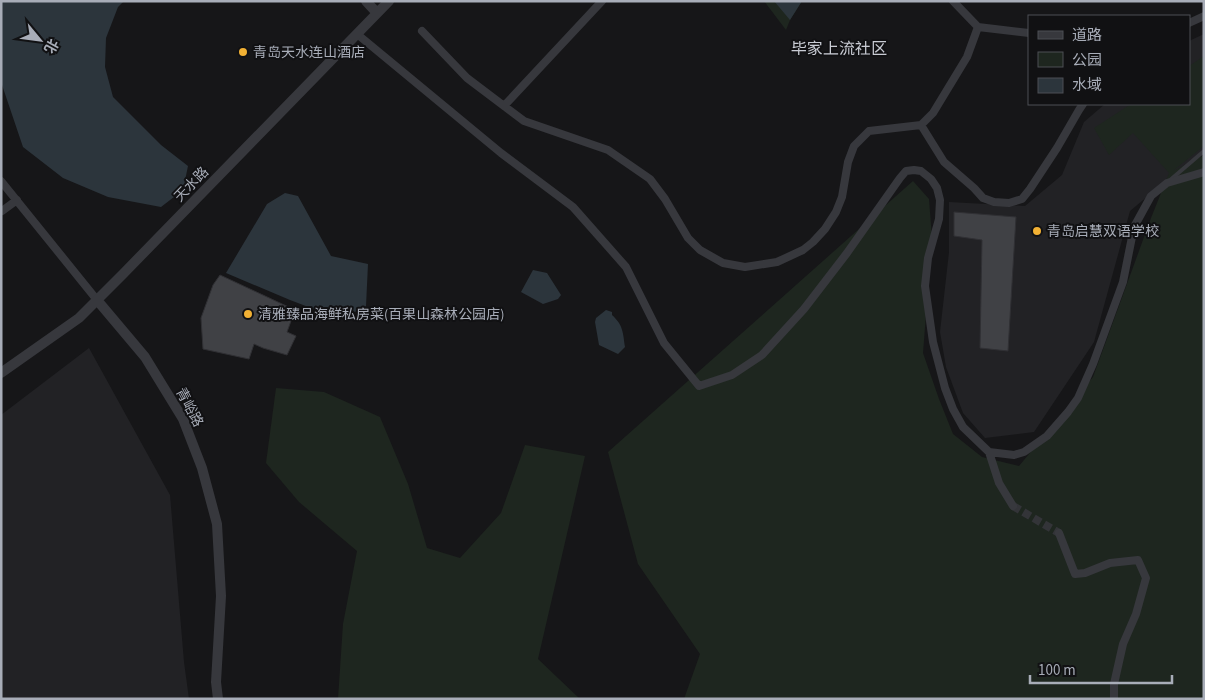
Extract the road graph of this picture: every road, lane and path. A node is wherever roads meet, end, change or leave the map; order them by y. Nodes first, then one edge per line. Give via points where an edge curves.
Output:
1 (366, 1) edge
2 (389, 1) edge
3 (602, 1) edge
4 (953, 1) edge
5 (377, 13) junction
6 (1204, 16) edge
7 (1190, 23) edge
8 (978, 27) junction
9 (422, 31) dead end
10 (1028, 33) edge
11 (357, 34) junction
12 (1082, 105) edge
13 (504, 106) junction
14 (920, 125) junction
15 (1204, 151) edge
16 (1204, 172) edge
17 (1, 181) edge
18 (1167, 183) junction
19 (17, 200) junction
20 (1, 210) edge
21 (97, 300) junction
22 (1, 373) edge
23 (989, 452) junction
24 (1013, 506) tunnel mouth
25 (1059, 533) tunnel mouth
26 (218, 699) edge
27 (1114, 699) edge

1 - 5 street
2 - 5 street, 天水路
3 - 13 street
4 - 8 street
5 - 11 street, 天水路
6 - 7 street
8 - 10 street
8 - 14 street via 967,57 933,113
9 - 13 street via 467,78
11 - 21 street, 天水路
11 - 23 street via 501,153 573,207 626,267 664,343 699,386 732,374 762,355 826,281 900,178 906,172 922,171 937,188 940,200 939,219 928,258 926,286 933,342 953,409 963,427
12 - 14 street via 1030,189 1022,199 1009,203 983,198 944,162
13 - 14 street via 524,121 608,150 650,179 688,238 700,250 723,263 745,267 777,262 814,242 836,212 854,146 869,131
15 - 18 lane
16 - 18 street
17 - 19 street, 青峪路
18 - 23 street via 1151,196 1134,227 1123,282 1078,398 1047,436 1024,452 1014,455
19 - 20 street
19 - 21 street, 青峪路
21 - 22 street, 天水路 via 79,318
21 - 26 street, 青峪路 via 145,357 182,419 202,468 217,524 221,596
23 - 24 street via 998,483
25 - 27 street via 1075,574 1110,563 1138,560 1146,578 1123,644

